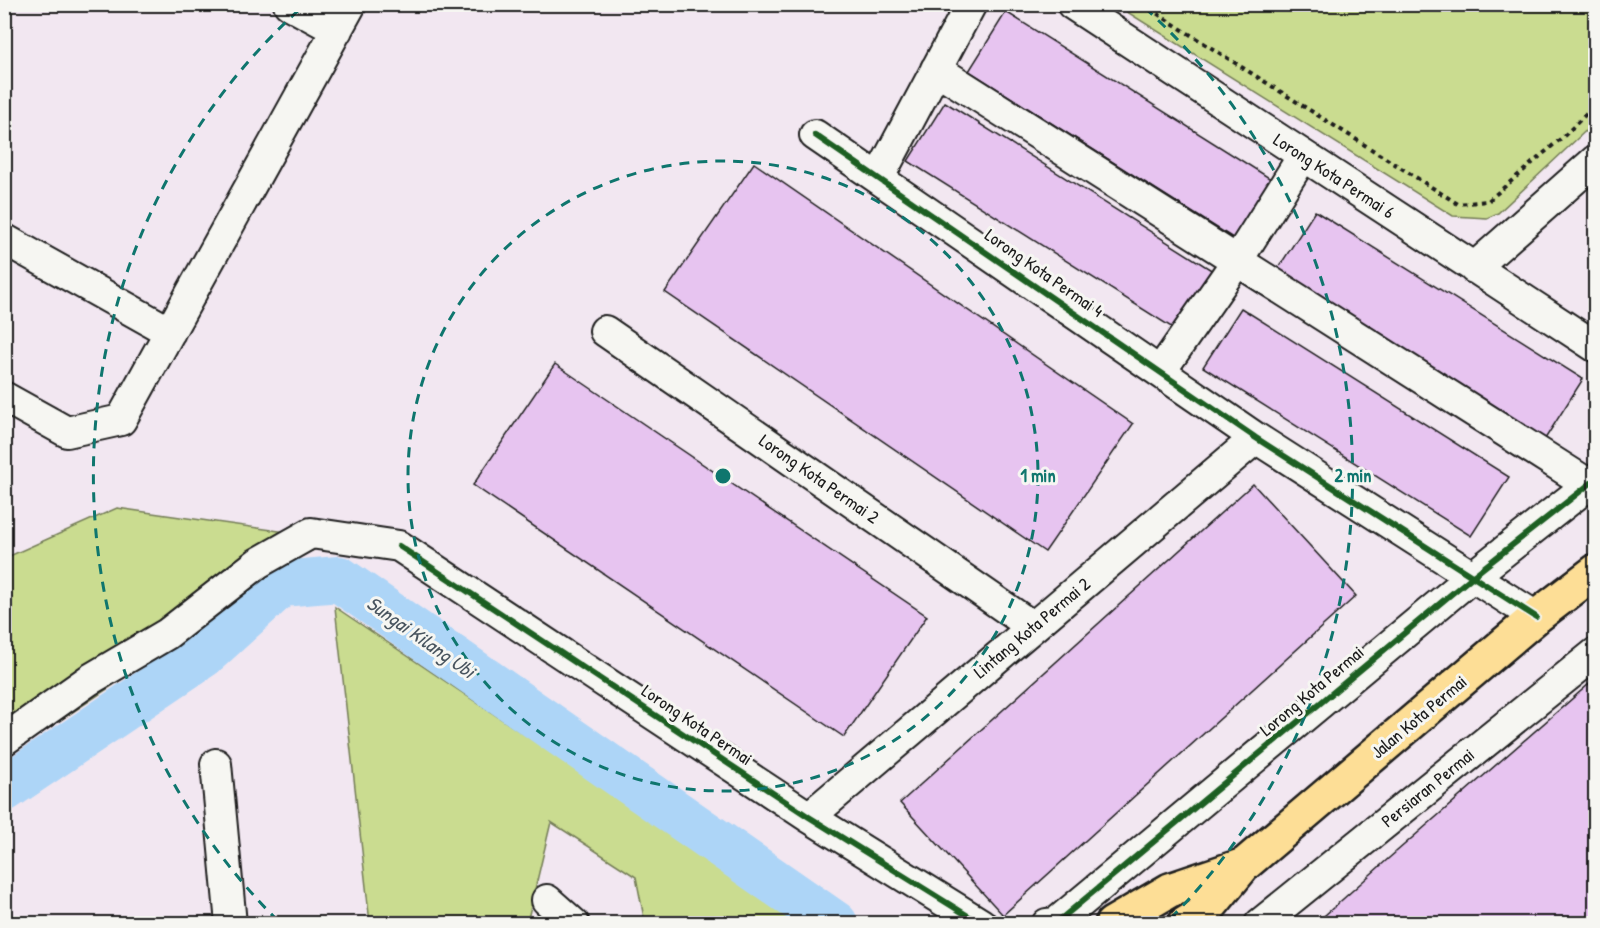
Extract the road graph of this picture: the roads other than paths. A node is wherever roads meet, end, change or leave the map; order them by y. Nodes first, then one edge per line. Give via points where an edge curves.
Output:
1 (289, 4) edge
2 (351, 4) edge
3 (971, 4) edge
4 (1072, 4) edge
5 (337, 30) junction
6 (936, 69) junction
7 (815, 135) dead end
8 (1303, 156) junction
9 (1596, 160) edge
10 (879, 177) junction
11 (6, 245) edge
12 (1237, 261) junction
13 (1474, 268) junction
14 (605, 331) dead end
15 (170, 332) junction
16 (1596, 347) edge
17 (1160, 372) junction
18 (4, 397) edge
19 (1256, 438) junction
20 (1592, 482) edge
21 (1596, 571) edge
22 (1473, 576) junction
23 (1536, 617) junction
24 (1033, 627) junction
25 (1596, 653) edge
26 (4, 740) edge
27 (216, 764) dead end
28 (809, 817) junction
29 (1244, 865) junction
30 (547, 900) dead end
31 (231, 924) edge
32 (574, 924) edge
33 (981, 924) edge
34 (1047, 924) edge
35 (1112, 924) edge
36 (1185, 924) edge
37 (1260, 924) edge

1 - 5 street
2 - 5 street
3 - 6 street
4 - 8 street, Lorong Kota Permai 6
5 - 15 street
6 - 10 street
6 - 12 street
7 - 10 street, Lorong Kota Permai 4
8 - 12 street
8 - 13 street, Lorong Kota Permai 6
9 - 13 street
10 - 17 street, Lorong Kota Permai 4
11 - 15 street
12 - 17 street
12 - 20 street
13 - 16 street, Lorong Kota Permai 6
14 - 24 street, Lorong Kota Permai 2
15 - 18 street via 121,420 68,432
17 - 19 street, Lorong Kota Permai 4
19 - 22 street, Lorong Kota Permai 4
19 - 24 street, Lintang Kota Permai 2
20 - 22 street, Lorong Kota Permai
21 - 23 main road, Jalan Kota Permai
22 - 23 street, Lorong Kota Permai 4
22 - 34 street, Lorong Kota Permai via 1056,922
23 - 29 main road, Jalan Kota Permai
24 - 28 street, Lintang Kota Permai 2
25 - 37 street, Persiaran Permai
26 - 28 street, Lorong Kota Permai via 89,681 167,634 258,563 311,533 399,546
27 - 31 street
28 - 33 street, Lorong Kota Permai
29 - 35 main road, Jalan Kota Permai via 1170,890
29 - 36 main road, Jalan Kota Permai via 1206,911
30 - 32 street

